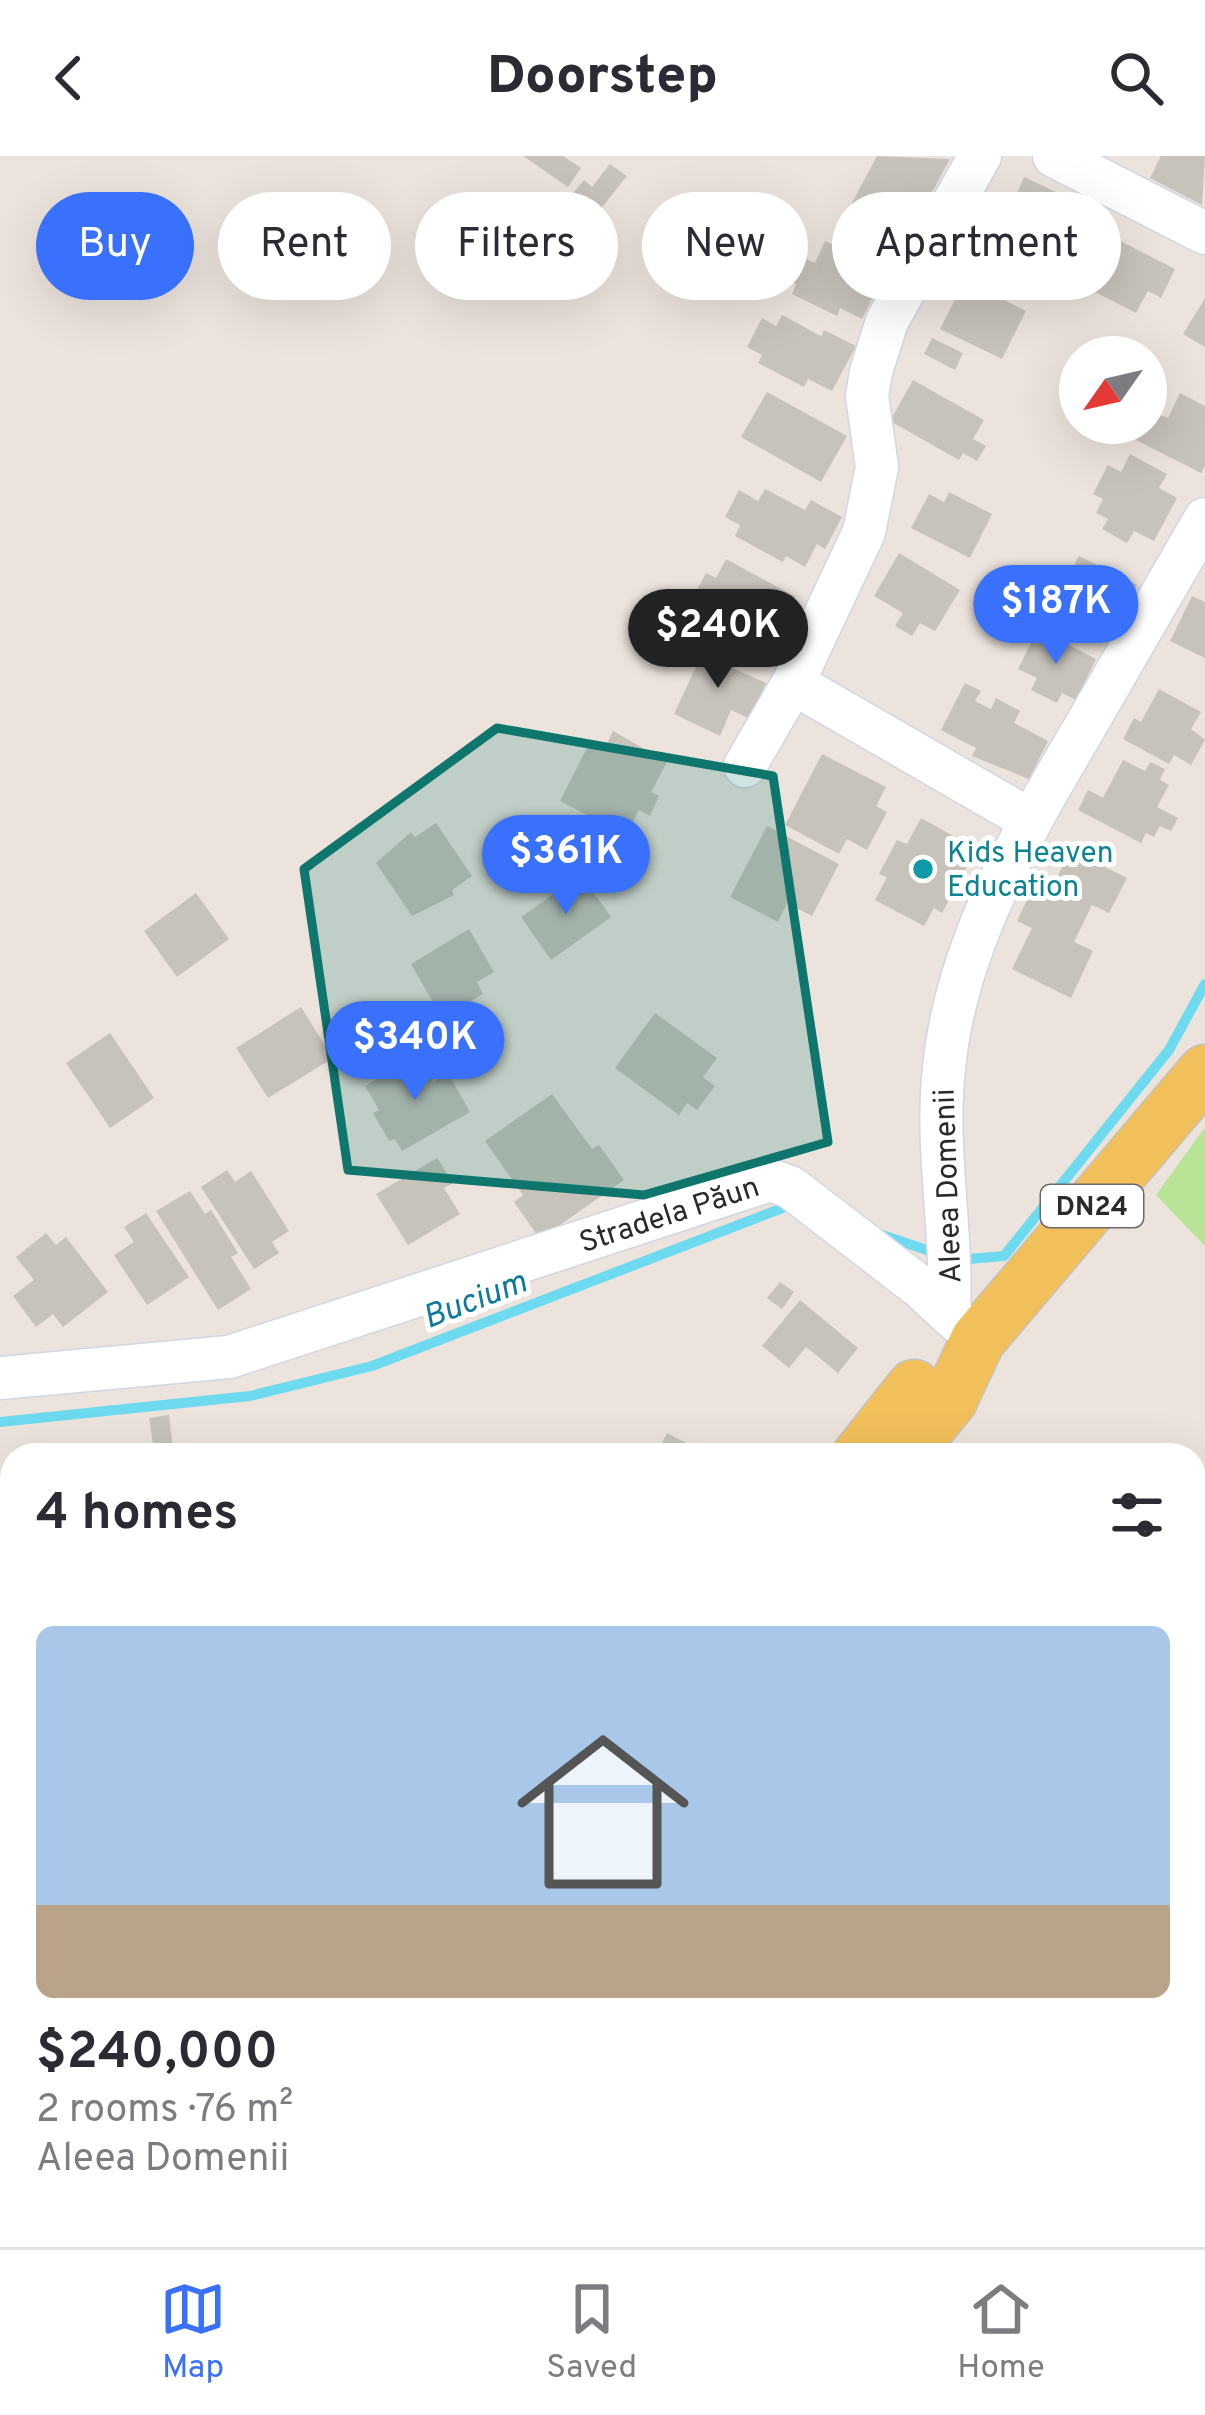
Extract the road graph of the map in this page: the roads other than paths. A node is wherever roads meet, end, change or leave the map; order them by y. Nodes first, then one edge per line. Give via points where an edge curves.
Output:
1 (980, 156) edge
2 (1054, 156) edge
3 (1205, 233) edge
4 (1205, 519) edge
5 (793, 683) junction
6 (746, 766) dead end
7 (1030, 820) junction
8 (1205, 1072) edge
9 (964, 1327) junction
10 (0, 1378) edge
11 (869, 1443) edge
12 (915, 1443) edge

1 - 5 street via 882,333 867,396 875,492
2 - 3 street
4 - 7 street, Aleea Domenii
5 - 6 street
5 - 7 street
7 - 9 street, Aleea Domenii via 970,948 944,1064 940,1125 951,1269
8 - 9 main road, DN24
9 - 10 street, Stradela Păun via 790,1187 770,1180 229,1357
9 - 11 main road, DN24
9 - 12 main road, DN24 via 950,1400

